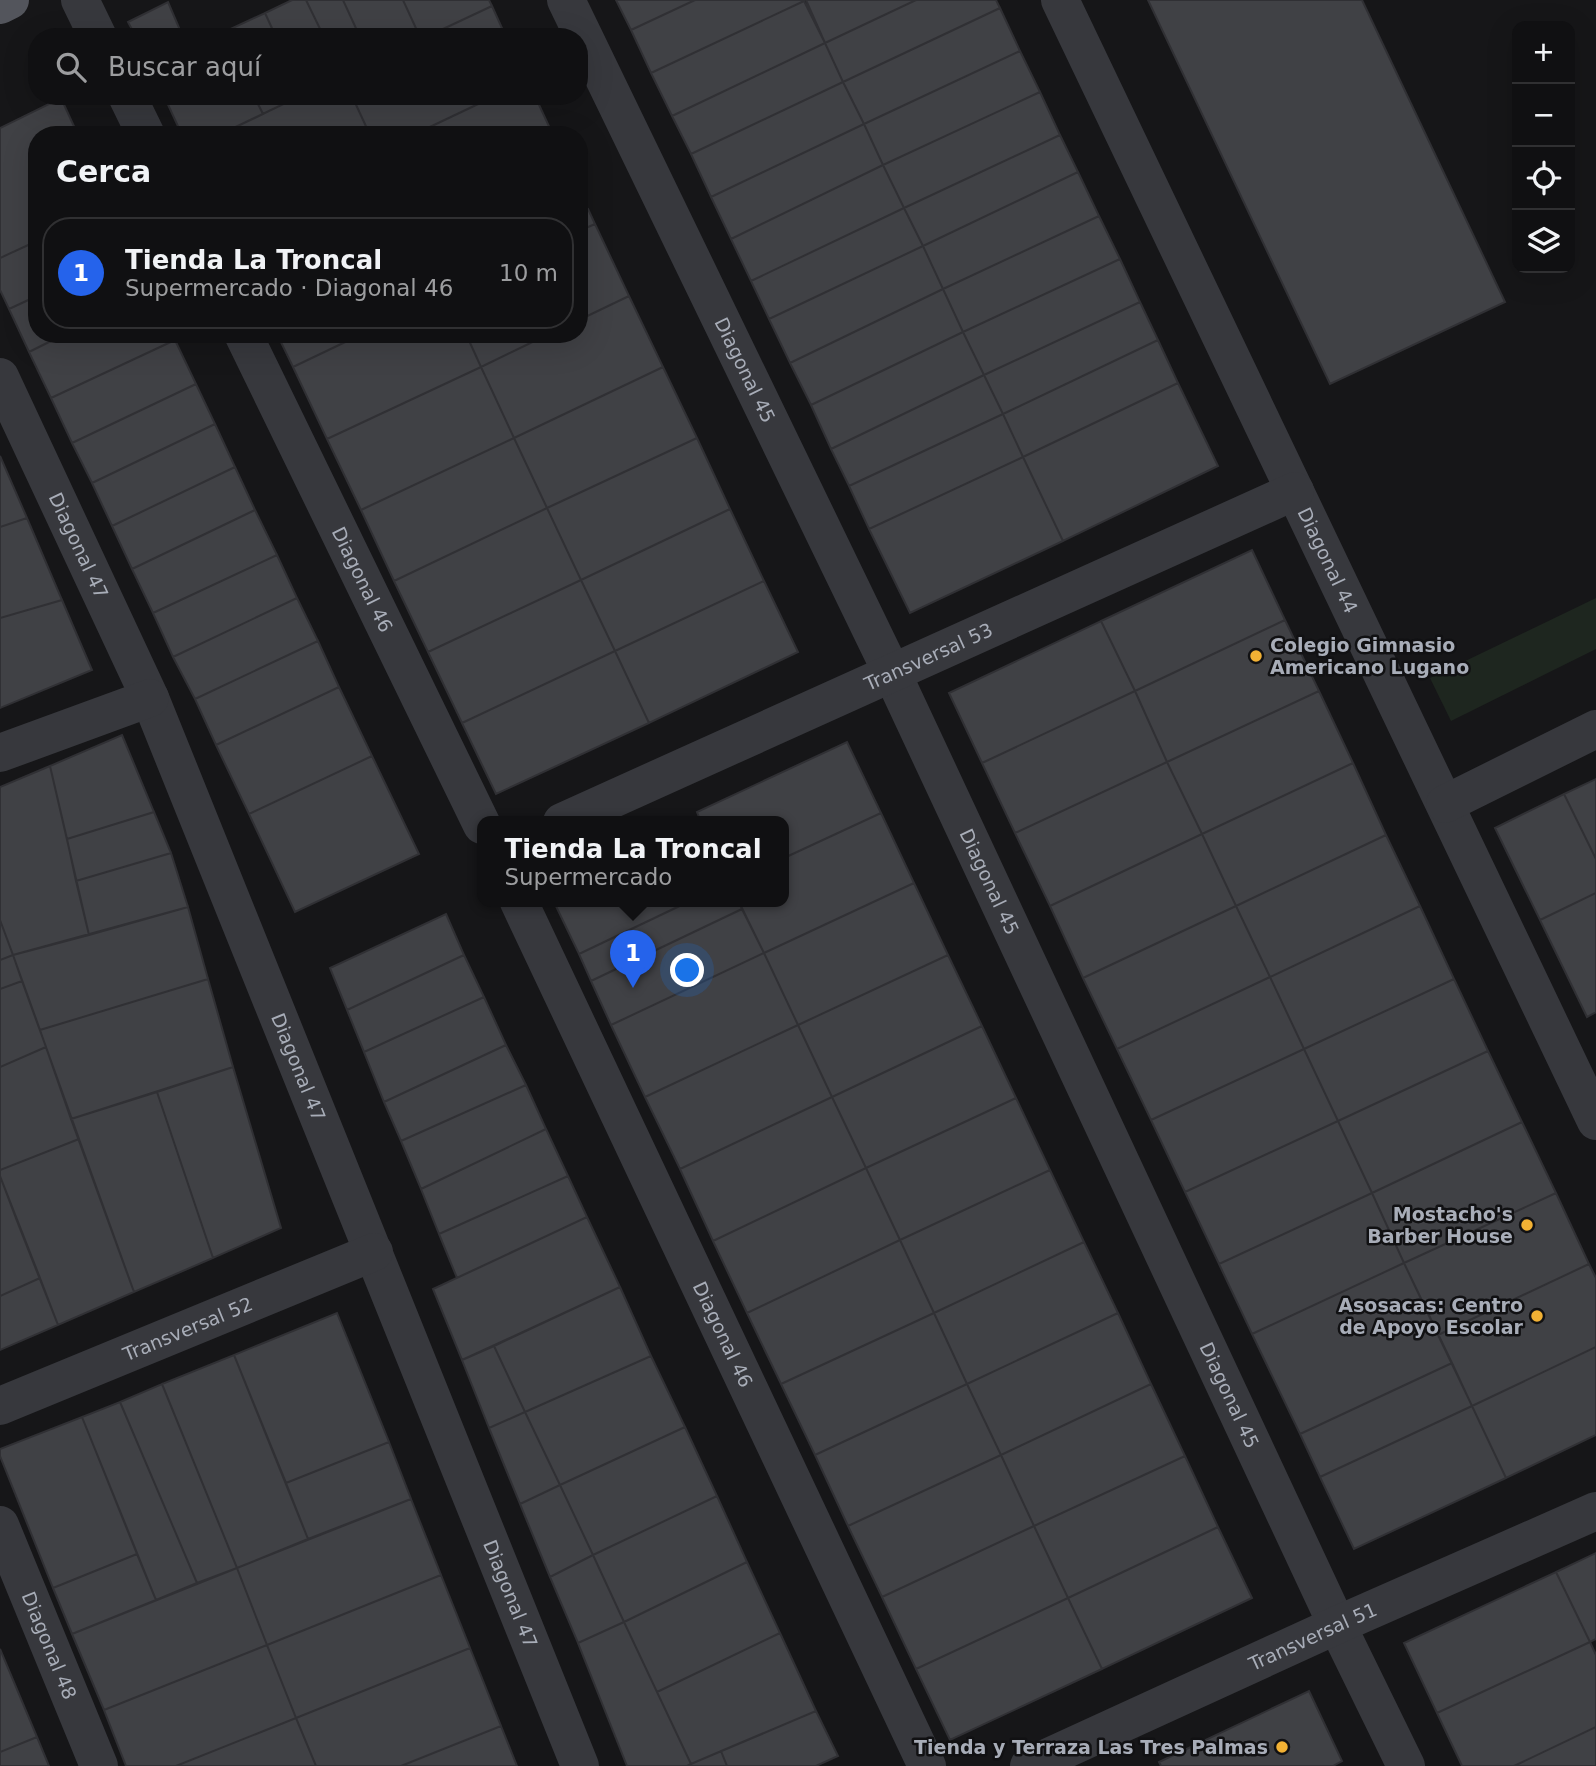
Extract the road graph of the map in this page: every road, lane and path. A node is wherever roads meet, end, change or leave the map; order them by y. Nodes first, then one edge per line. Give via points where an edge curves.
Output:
1 (10, 0) edge
2 (80, 0) edge
3 (566, 0) edge
4 (1060, 0) edge
5 (0, 5) edge
6 (94, 28) edge
7 (580, 28) edge
8 (588, 46) edge
9 (131, 105) edge
10 (141, 126) edge
11 (247, 343) edge
12 (0, 377) edge
13 (1295, 491) junction
14 (891, 673) junction
15 (150, 698) junction
16 (1596, 729) edge
17 (0, 753) edge
18 (1445, 804) junction
19 (478, 816) edge
20 (575, 816) edge
21 (521, 907) edge
22 (1592, 1101) edge
23 (374, 1252) junction
24 (0, 1406) edge
25 (1596, 1511) edge
26 (0, 1525) edge
27 (1337, 1625) junction
28 (99, 1766) edge
29 (580, 1766) edge
30 (927, 1766) edge
31 (1029, 1766) edge
32 (1406, 1766) edge

1 - 5 main road
2 - 6 street
3 - 7 street, Diagonal 45
4 - 13 street, Diagonal 44
8 - 14 street, Diagonal 45
9 - 10 street
11 - 19 street, Diagonal 46
12 - 15 street, Diagonal 47
13 - 14 street, Transversal 53
13 - 18 street, Diagonal 44
14 - 20 street, Transversal 53
14 - 27 street, Diagonal 45
15 - 17 street
15 - 23 street, Diagonal 47
16 - 18 street
18 - 22 street, Diagonal 44
21 - 30 street, Diagonal 46
23 - 24 street, Transversal 52
23 - 29 street, Diagonal 47
25 - 27 street, Transversal 51
26 - 28 street, Diagonal 48
27 - 31 street, Transversal 51
27 - 32 street, Diagonal 45

